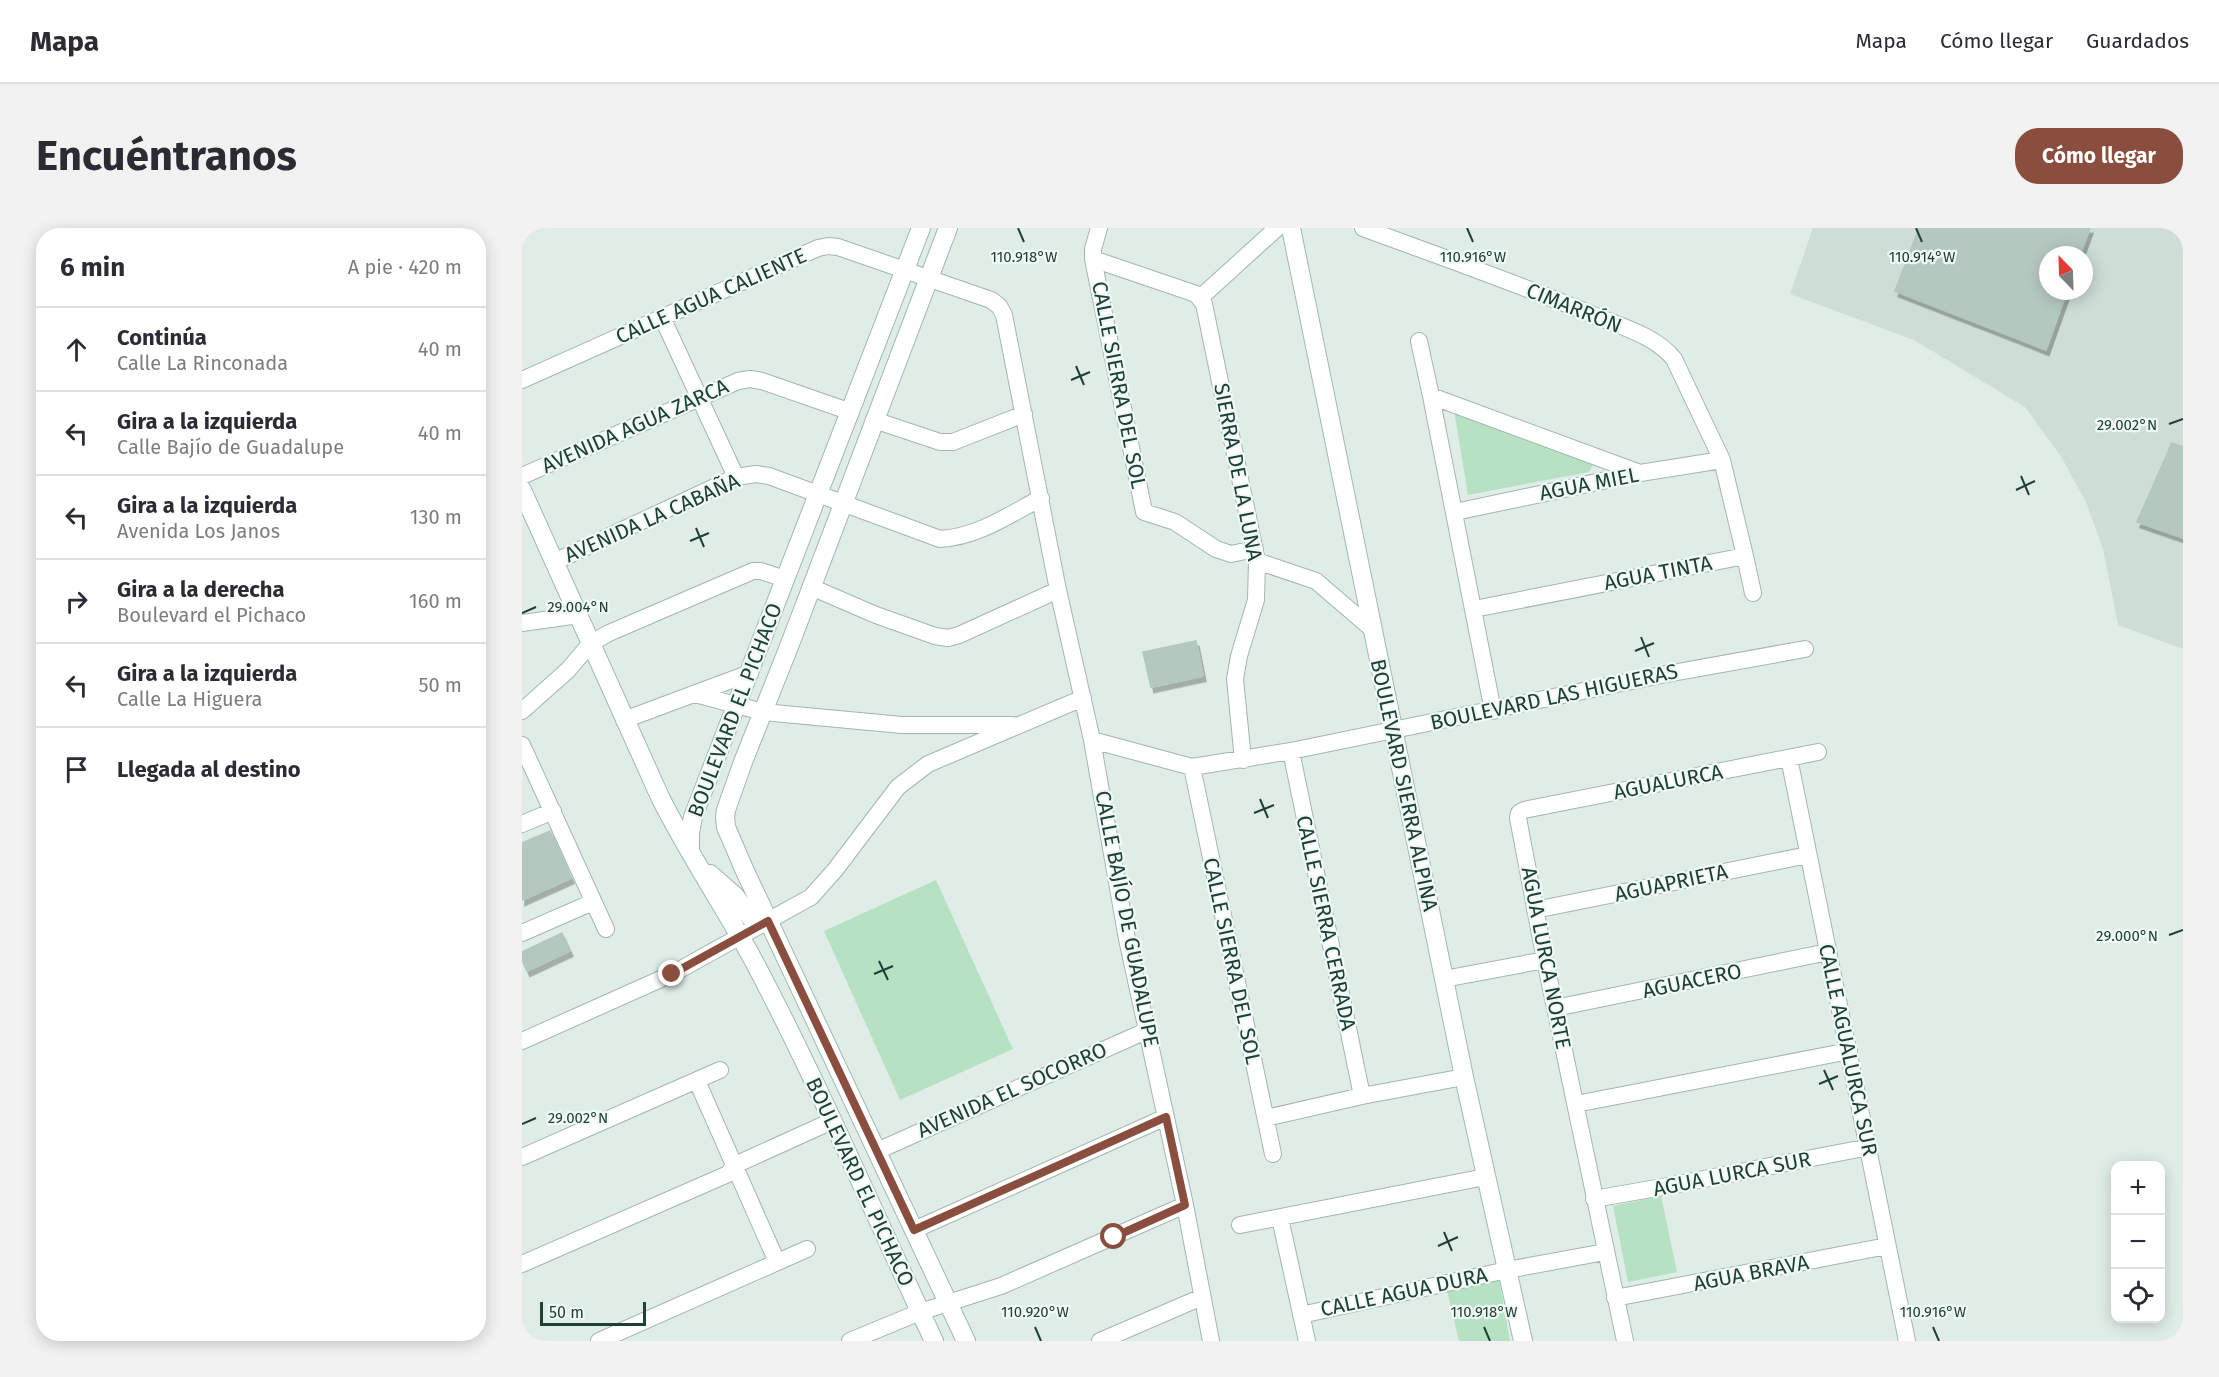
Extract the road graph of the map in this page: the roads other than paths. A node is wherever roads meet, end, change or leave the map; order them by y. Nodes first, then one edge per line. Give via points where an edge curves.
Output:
1 (921, 228) edge
2 (948, 228) edge
3 (1099, 228) edge
4 (1277, 228) edge
5 (1291, 228) edge
6 (1363, 228) edge
7 (1093, 259) junction
8 (903, 270) junction
9 (928, 278) junction
10 (1201, 297) junction
11 (662, 316) junction
12 (1419, 341) dead end
13 (522, 380) edge
14 (1431, 396) junction
15 (699, 397) junction
16 (851, 412) junction
17 (1024, 414) junction
18 (874, 420) junction
19 (1722, 460) junction
20 (1640, 473) junction
21 (522, 476) edge
22 (736, 477) junction
23 (522, 490) edge
24 (819, 493) junction
25 (1041, 498) junction
26 (844, 504) junction
27 (1455, 512) junction
28 (1256, 555) junction
29 (1745, 556) junction
30 (554, 562) junction
31 (785, 579) junction
32 (811, 587) junction
33 (1058, 590) junction
34 (1753, 593) dead end
35 (1474, 609) junction
36 (579, 615) junction
37 (522, 623) edge
38 (1372, 629) junction
39 (591, 643) junction
40 (1805, 649) dead end
41 (750, 673) junction
42 (695, 694) junction
43 (1083, 698) junction
44 (737, 705) junction
45 (522, 711) edge
46 (1493, 711) junction
47 (763, 712) junction
48 (624, 720) junction
49 (1023, 725) junction
50 (1393, 730) junction
51 (1092, 740) junction
52 (522, 745) edge
53 (1291, 751) junction
54 (1818, 752) dead end
55 (1789, 758) junction
56 (1243, 760) junction
57 (1192, 767) junction
58 (553, 811) junction
59 (1519, 813) joint
60 (522, 824) edge
61 (1808, 855) junction
62 (694, 857) junction
63 (593, 902) junction
64 (1535, 910) junction
65 (768, 921) junction
66 (606, 929) dead end
67 (522, 933) edge
68 (739, 936) junction
69 (1828, 952) junction
70 (1545, 960) junction
71 (1444, 979) junction
72 (1555, 1008) junction
73 (1148, 1030) junction
74 (522, 1041) edge
75 (1849, 1051) junction
76 (720, 1070) dead end
77 (1464, 1077) junction
78 (697, 1081) junction
79 (1362, 1096) junction
80 (1576, 1104) junction
81 (1166, 1117) junction
82 (1266, 1118) junction
83 (835, 1126) junction
84 (1869, 1147) junction
85 (877, 1151) junction
86 (1274, 1154) dead end
87 (522, 1157) edge
88 (734, 1171) junction
89 (1485, 1177) junction
90 (1594, 1198) junction
91 (1185, 1205) junction
92 (1280, 1218) junction
93 (1240, 1224) dead end
94 (914, 1230) junction
95 (1887, 1246) junction
96 (807, 1249) dead end
97 (1605, 1252) junction
98 (777, 1262) junction
99 (522, 1263) edge
100 (1508, 1270) junction
101 (1202, 1297) junction
102 (1615, 1298) junction
103 (948, 1303) junction
104 (920, 1312) junction
105 (1301, 1315) junction
106 (598, 1341) edge
107 (850, 1341) edge
108 (934, 1341) edge
109 (966, 1341) edge
110 (1100, 1341) edge
111 (1211, 1341) edge
112 (1307, 1341) edge
113 (1523, 1341) edge
114 (1625, 1341) edge
115 (1907, 1341) edge

1 - 8 street, BOULEVARD EL PICHACO
2 - 9 street, BOULEVARD EL PICHACO
3 - 7 street
4 - 10 street
5 - 38 street, BOULEVARD SIERRA ALPINA
6 - 19 street, CIMARRÓN via 1575,308 1667,349
7 - 10 street
7 - 28 street, CALLE SIERRA DEL SOL via 1144,512 1175,522 1216,549
8 - 9 street, CALLE AGUA CALIENTE
8 - 11 street, CALLE AGUA CALIENTE via 828,246
8 - 16 street, BOULEVARD EL PICHACO
9 - 17 street, CALLE AGUA CALIENTE via 999,306
9 - 18 street, BOULEVARD EL PICHACO
10 - 28 street, SIERRA DE LA LUNA
11 - 13 street, CALLE AGUA CALIENTE
11 - 15 street
12 - 14 street
14 - 20 street
14 - 27 street
15 - 16 street, AVENIDA AGUA ZARCA via 750,379
15 - 21 street, AVENIDA AGUA ZARCA
15 - 22 street
16 - 24 street, BOULEVARD EL PICHACO
17 - 18 street via 953,442 940,442
17 - 25 street, CALLE BAJÍO DE GUADALUPE
18 - 26 street, BOULEVARD EL PICHACO
19 - 20 street, AGUA MIEL
19 - 29 street
20 - 27 street, AGUA MIEL
22 - 24 street, AVENIDA LA CABAÑA via 769,476
22 - 30 street, AVENIDA LA CABAÑA
23 - 30 street
24 - 26 street, AVENIDA LA CABAÑA
24 - 31 street, BOULEVARD EL PICHACO
25 - 26 street, AVENIDA LA CABAÑA via 977,531 940,539
25 - 33 street, CALLE BAJÍO DE GUADALUPE
26 - 32 street, BOULEVARD EL PICHACO
27 - 35 street
28 - 38 street via 1316,581
28 - 56 street, SIERRA DE LA LUNA via 1256,600 1235,680
29 - 34 street
29 - 35 street, AGUA TINTA
30 - 36 street
31 - 39 street via 753,572
31 - 41 street, BOULEVARD EL PICHACO
32 - 33 street via 876,615 948,638
32 - 47 street, BOULEVARD EL PICHACO
33 - 43 street, CALLE BAJÍO DE GUADALUPE
35 - 46 street
36 - 37 street
36 - 39 street
38 - 50 street, BOULEVARD SIERRA ALPINA
39 - 45 street via 568,670
39 - 48 street
40 - 46 street, BOULEVARD LAS HIGUERAS
41 - 42 street
41 - 44 street, BOULEVARD EL PICHACO
42 - 44 street
42 - 48 street
43 - 49 street
43 - 51 street, CALLE BAJÍO DE GUADALUPE
44 - 47 street
44 - 62 street, BOULEVARD EL PICHACO via 693,817 690,833
46 - 50 street, BOULEVARD LAS HIGUERAS
47 - 49 street via 902,725
47 - 65 street, BOULEVARD EL PICHACO via 725,817
48 - 62 street via 674,826
49 - 65 street via 928,764 898,787 811,897
50 - 53 street, BOULEVARD LAS HIGUERAS
50 - 71 street, BOULEVARD SIERRA ALPINA
51 - 57 street, BOULEVARD LAS HIGUERAS
51 - 73 street, CALLE BAJÍO DE GUADALUPE via 1127,939
52 - 58 street
53 - 56 street, BOULEVARD LAS HIGUERAS
53 - 79 street, CALLE SIERRA CERRADA
54 - 55 street, AGUALURCA
55 - 59 street, AGUALURCA
55 - 61 street, CALLE AGUALURCA SUR
56 - 57 street, BOULEVARD LAS HIGUERAS
57 - 82 street, CALLE SIERRA DEL SOL
58 - 60 street
58 - 63 street
59 - 64 street, AGUA LURCA NORTE
61 - 64 street, AGUAPRIETA
61 - 69 street, CALLE AGUALURCA SUR
62 - 65 street via 750,916
62 - 68 street, BOULEVARD EL PICHACO
63 - 66 street
63 - 67 street
64 - 70 street, AGUA LURCA NORTE
65 - 68 street
65 - 85 street, BOULEVARD EL PICHACO
68 - 74 street via 672,974
68 - 83 street, BOULEVARD EL PICHACO
69 - 72 street, AGUACERO
69 - 75 street, CALLE AGUALURCA SUR
70 - 71 street
70 - 72 street, AGUA LURCA NORTE
71 - 77 street, BOULEVARD SIERRA ALPINA
72 - 80 street, AGUA LURCA NORTE
73 - 81 street, CALLE BAJÍO DE GUADALUPE
73 - 85 street, AVENIDA EL SOCORRO
75 - 80 street
75 - 84 street, CALLE AGUALURCA SUR
76 - 78 street
77 - 79 street
77 - 89 street, BOULEVARD SIERRA ALPINA
78 - 87 street
78 - 88 street
79 - 82 street
80 - 90 street, AGUA LURCA NORTE
81 - 91 street, CALLE BAJÍO DE GUADALUPE
81 - 94 street
82 - 86 street, CALLE SIERRA DEL SOL
83 - 88 street
83 - 104 street, BOULEVARD EL PICHACO
84 - 90 street, AGUA LURCA SUR
84 - 95 street, CALLE AGUALURCA SUR
85 - 94 street, BOULEVARD EL PICHACO
88 - 98 street
88 - 99 street
89 - 92 street
89 - 100 street, BOULEVARD SIERRA ALPINA
90 - 97 street, AGUA LURCA NORTE
91 - 101 street, CALLE BAJÍO DE GUADALUPE
91 - 103 street via 1001,1286
92 - 93 street
92 - 105 street
94 - 103 street, BOULEVARD EL PICHACO
95 - 102 street, AGUA BRAVA
95 - 115 street, CALLE AGUALURCA SUR
96 - 98 street
97 - 100 street, CALLE AGUA DURA
97 - 102 street, AGUA LURCA NORTE
98 - 106 street
100 - 105 street, CALLE AGUA DURA
100 - 113 street, BOULEVARD SIERRA ALPINA
101 - 110 street
101 - 111 street, CALLE BAJÍO DE GUADALUPE
102 - 114 street, AGUA LURCA NORTE
103 - 104 street
103 - 109 street, BOULEVARD EL PICHACO
104 - 107 street
104 - 108 street, BOULEVARD EL PICHACO
105 - 112 street

